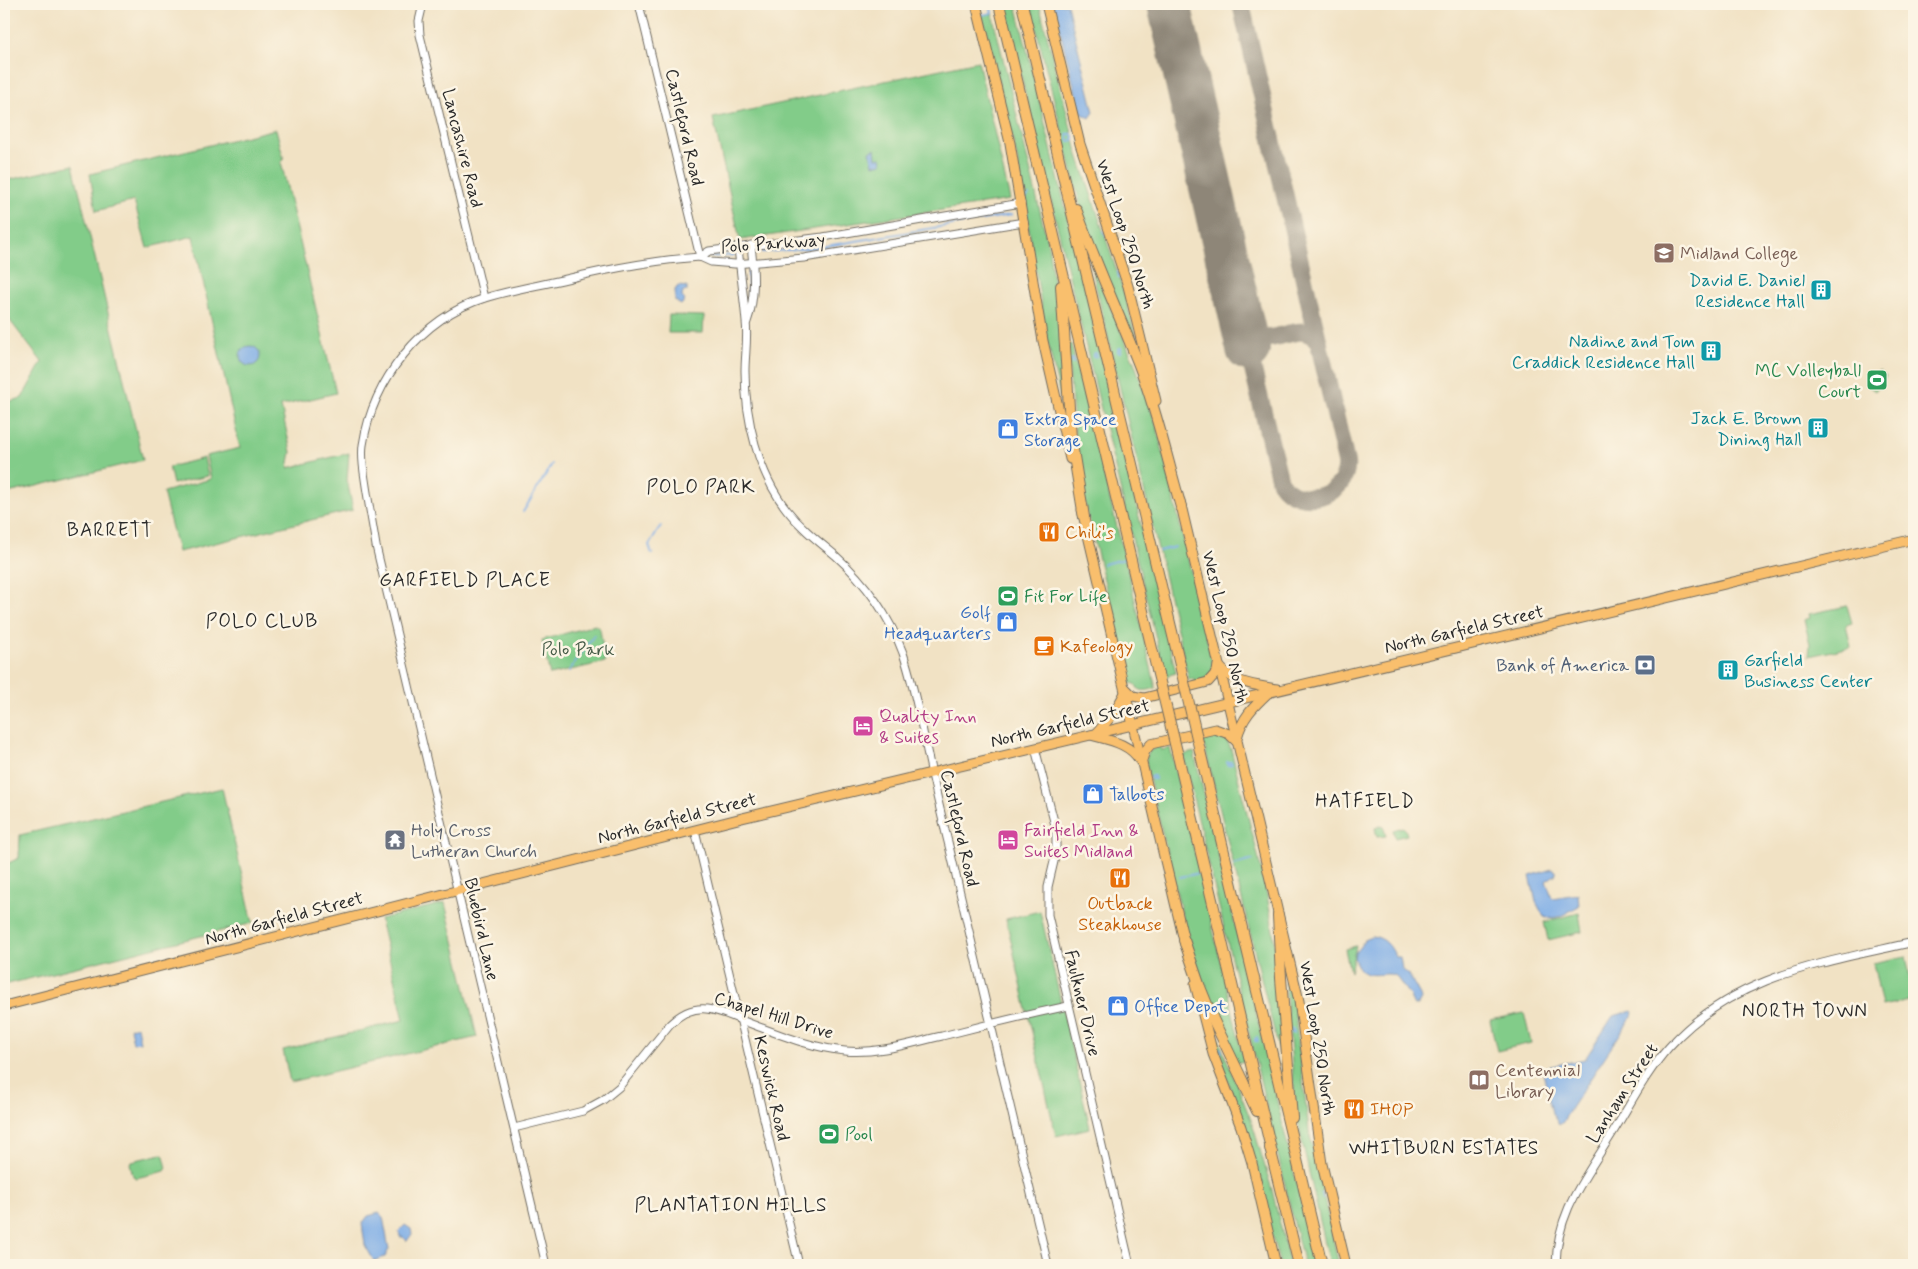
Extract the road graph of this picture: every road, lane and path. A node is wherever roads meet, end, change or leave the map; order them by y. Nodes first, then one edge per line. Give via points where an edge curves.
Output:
1 (423, 4) edge
2 (639, 4) edge
3 (976, 4) edge
4 (999, 4) edge
5 (1022, 4) edge
6 (1046, 4) edge
7 (1063, 180) junction
8 (1021, 203) junction
9 (1024, 222) junction
10 (1054, 236) junction
11 (751, 245) junction
12 (738, 246) junction
13 (700, 256) junction
14 (753, 262) junction
15 (739, 264) junction
16 (484, 298) junction
17 (746, 323) junction
18 (1181, 507) junction
19 (1084, 517) junction
20 (1914, 539) edge
21 (1218, 664) junction
22 (1125, 689) junction
23 (1280, 690) junction
24 (1268, 693) junction
25 (1227, 702) junction
26 (1133, 724) junction
27 (1093, 734) junction
28 (1236, 741) junction
29 (1035, 748) junction
30 (1142, 764) junction
31 (932, 773) junction
32 (696, 830) junction
33 (458, 889) junction
34 (1278, 915) junction
35 (1184, 940) junction
36 (1914, 942) edge
37 (4, 1006) edge
38 (1068, 1006) junction
39 (740, 1020) junction
40 (990, 1024) junction
41 (514, 1128) junction
42 (1272, 1153) junction
43 (1305, 1193) junction
44 (546, 1265) edge
45 (799, 1265) edge
46 (1048, 1265) edge
47 (1130, 1265) edge
48 (1276, 1265) edge
49 (1299, 1265) edge
50 (1322, 1265) edge
51 (1346, 1265) edge
52 (1556, 1265) edge

1 - 16 street, Lancashire Road via 420,35
2 - 13 street, Castleford Road
3 - 8 main road via 1010,142
4 - 10 highway
5 - 7 highway
6 - 18 main road, West Loop 250 North via 1080,144 1128,286
7 - 18 highway via 1139,366
7 - 43 highway, bridge
8 - 9 main road
8 - 11 street, Polo Parkway via 823,237
9 - 14 street, Polo Parkway via 809,257
9 - 19 main road via 1043,341
10 - 19 highway via 1061,284 1071,438
10 - 42 highway, bridge
11 - 12 street, Polo Parkway
11 - 14 street, Castleford Road
12 - 13 street, Polo Parkway via 709,250
12 - 15 street, Castleford Road
13 - 15 street, Polo Parkway via 711,262
13 - 16 street, Bluebird Lane via 636,263
14 - 15 street, Polo Parkway
14 - 17 street, Castleford Road via 753,288
15 - 17 street, Castleford Road
16 - 33 street, Bluebird Lane via 456,311 426,332 402,356 382,384 370,413 362,446 376,546
17 - 31 street, Castleford Road via 747,400 765,472 788,511 859,580 891,627 909,673
18 - 21 main road, West Loop 250 North
19 - 22 main road
20 - 23 main road, North Garfield Street
21 - 22 main road via 1217,672 1208,682 1144,698 1133,696
21 - 23 main road via 1240,682
21 - 25 main road, West Loop 250 North
22 - 26 main road
22 - 27 main road via 1114,713
23 - 24 main road, North Garfield Street
24 - 25 main road, North Garfield Street
24 - 28 main road via 1244,719
25 - 26 main road, North Garfield Street
25 - 28 main road, West Loop 250 North
26 - 27 main road, North Garfield Street
26 - 30 main road
27 - 29 main road, North Garfield Street
27 - 30 main road via 1130,750
28 - 30 main road via 1215,728 1151,744 1145,751
28 - 34 main road, West Loop 250 North
29 - 31 main road, North Garfield Street
29 - 38 street, Faulkner Drive via 1055,819 1056,846 1047,907
30 - 35 main road
31 - 32 main road, North Garfield Street
31 - 40 street, Castleford Road
32 - 33 main road, North Garfield Street
32 - 39 street, Keswick Road
33 - 37 main road, North Garfield Street
33 - 41 street, Bluebird Lane
34 - 43 highway via 1288,1076
34 - 51 main road, West Loop 250 North via 1299,1001 1322,1164
35 - 42 highway via 1202,992 1237,1073 1254,1102
35 - 48 main road via 1213,1054 1252,1163
36 - 52 street, Lanham Street via 1777,976 1720,1003 1689,1027 1652,1069 1573,1196 1560,1231
38 - 40 street, Chapel Hill Drive
38 - 47 street, Faulkner Drive
39 - 40 street, Chapel Hill Drive via 800,1042 860,1052
39 - 41 street, Chapel Hill Drive via 710,1008 684,1012 604,1100 582,1111
39 - 45 street, Keswick Road
40 - 46 street, Castleford Road
41 - 44 street, Bluebird Lane
42 - 49 highway
43 - 50 highway

